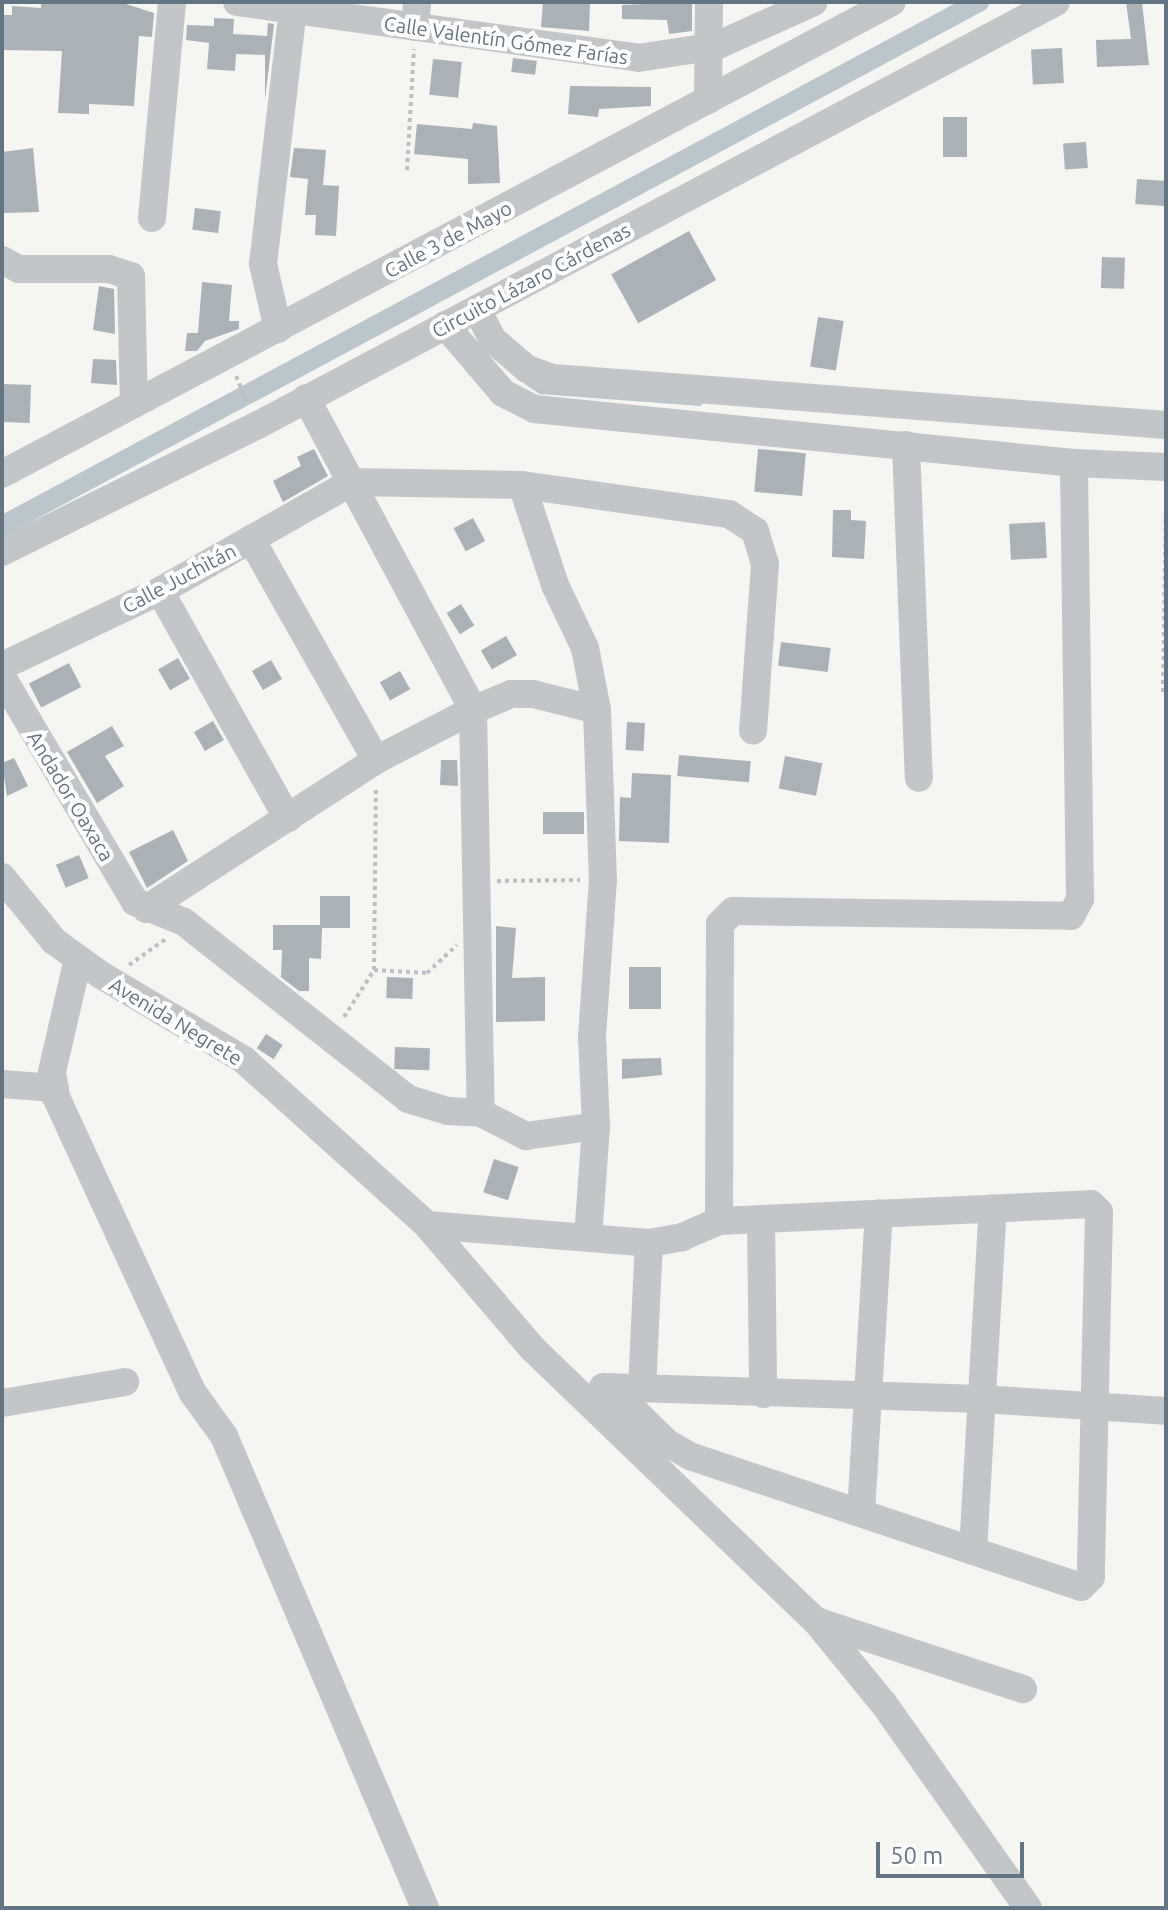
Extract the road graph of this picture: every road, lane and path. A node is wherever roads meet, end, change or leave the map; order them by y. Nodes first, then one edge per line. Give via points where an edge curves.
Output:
1 (172, 2) edge
2 (237, 2) edge
3 (709, 2) edge
4 (814, 2) edge
5 (892, 2) edge
6 (1056, 2) edge
7 (293, 9) junction
8 (416, 15) edge
9 (707, 48) junction
10 (708, 100) junction
11 (407, 170) dead end
12 (152, 218) dead end
13 (2, 260) edge
14 (477, 309) junction
15 (445, 325) junction
16 (278, 329) junction
17 (241, 387) dead end
18 (306, 398) junction
19 (134, 404) junction
20 (250, 411) dead end
21 (1166, 425) edge
22 (906, 445) junction
23 (1074, 463) junction
24 (1166, 467) edge
25 (2, 474) edge
26 (352, 482) junction
27 (522, 485) junction
28 (1166, 506) edge
29 (251, 539) junction
30 (2, 552) edge
31 (160, 591) junction
32 (2, 666) edge
33 (2, 677) edge
34 (1163, 692) dead end
35 (473, 710) junction
36 (597, 710) junction
37 (753, 731) dead end
38 (376, 760) junction
39 (919, 778) dead end
40 (288, 819) junction
41 (2, 877) edge
42 (603, 879) junction
43 (474, 881) junction
44 (146, 909) junction
45 (184, 922) junction
46 (477, 939) junction
47 (89, 967) junction
48 (374, 970) junction
49 (332, 1036) junction
50 (2, 1084) edge
51 (55, 1088) junction
52 (481, 1113) junction
53 (596, 1126) junction
54 (993, 1209) junction
55 (879, 1214) junction
56 (761, 1219) junction
57 (719, 1221) junction
58 (427, 1225) junction
59 (588, 1237) junction
60 (649, 1243) junction
61 (125, 1382) dead end
62 (571, 1386) junction
63 (610, 1387) junction
64 (642, 1389) junction
65 (763, 1394) junction
66 (866, 1397) junction
67 (982, 1399) junction
68 (2, 1403) edge
69 (1092, 1406) junction
70 (1166, 1411) edge
71 (861, 1513) junction
72 (973, 1551) junction
73 (816, 1621) junction
74 (1023, 1689) dead end
75 (425, 1908) edge
76 (1028, 1908) edge

1 - 12 street
2 - 7 street, Calle Valentín Gómez Farías
3 - 9 street
4 - 9 street, Calle Valentín Gómez Farías
5 - 10 street, Calle 3 de Mayo
6 - 14 street, Circuito Lázaro Cárdenas
7 - 8 street, Calle Valentín Gómez Farías
7 - 16 street via 263,264
8 - 9 street, Calle Valentín Gómez Farías via 638,58
8 - 11 path
9 - 10 street
10 - 16 street, Calle 3 de Mayo
13 - 19 street via 19,269 109,269 131,276
14 - 15 street, Circuito Lázaro Cárdenas
14 - 21 street via 492,339 527,369 553,378
15 - 18 street, Circuito Lázaro Cárdenas
15 - 22 street via 503,393 534,409
16 - 19 street, Calle 3 de Mayo
17 - 20 path
18 - 26 street
18 - 30 street, Circuito Lázaro Cárdenas
19 - 25 street, Calle 3 de Mayo
22 - 23 street
22 - 39 street
23 - 24 street
23 - 57 street via 1080,899 1071,916 733,911 720,924
26 - 27 street
26 - 29 street, Calle Juchitán
26 - 35 street
27 - 36 street via 555,585 585,648
27 - 37 street via 729,514 755,531 765,564
28 - 34 path
29 - 31 street, Calle Juchitán
29 - 38 street
31 - 32 street, Calle Juchitán
31 - 40 street
33 - 44 street, Andador Oaxaca via 135,902
35 - 36 street via 511,694 533,694
35 - 38 street
35 - 43 street via 478,747
36 - 42 street
38 - 40 street
38 - 48 path
40 - 44 street
41 - 47 street, Avenida Negrete via 54,941
42 - 43 path
42 - 53 street via 592,1036
43 - 46 street
44 - 45 street
45 - 47 path via 136,962
45 - 49 street
46 - 48 path via 448,948 427,973
46 - 52 street
47 - 51 street via 52,1072
47 - 58 street, Avenida Negrete via 244,1060
48 - 49 path
49 - 52 street via 408,1099 448,1111
50 - 51 street
51 - 75 street via 193,1393 224,1436
52 - 53 street via 526,1136
53 - 59 street
54 - 55 street
54 - 67 street
54 - 69 street via 1091,1204 1099,1212
55 - 56 street
55 - 66 street
56 - 57 street
56 - 65 street
57 - 60 street via 682,1237
58 - 59 street
58 - 62 street, Avenida Negrete
59 - 60 street
60 - 64 street
61 - 68 street
62 - 63 street
62 - 73 street, Avenida Negrete
63 - 64 street
63 - 71 street via 666,1442 690,1456
64 - 65 street
65 - 66 street
66 - 67 street
66 - 71 street
67 - 69 street
67 - 72 street
69 - 70 street
69 - 72 street via 1091,1577 1081,1587
71 - 72 street
73 - 74 street
73 - 76 street, Avenida Negrete via 884,1704

